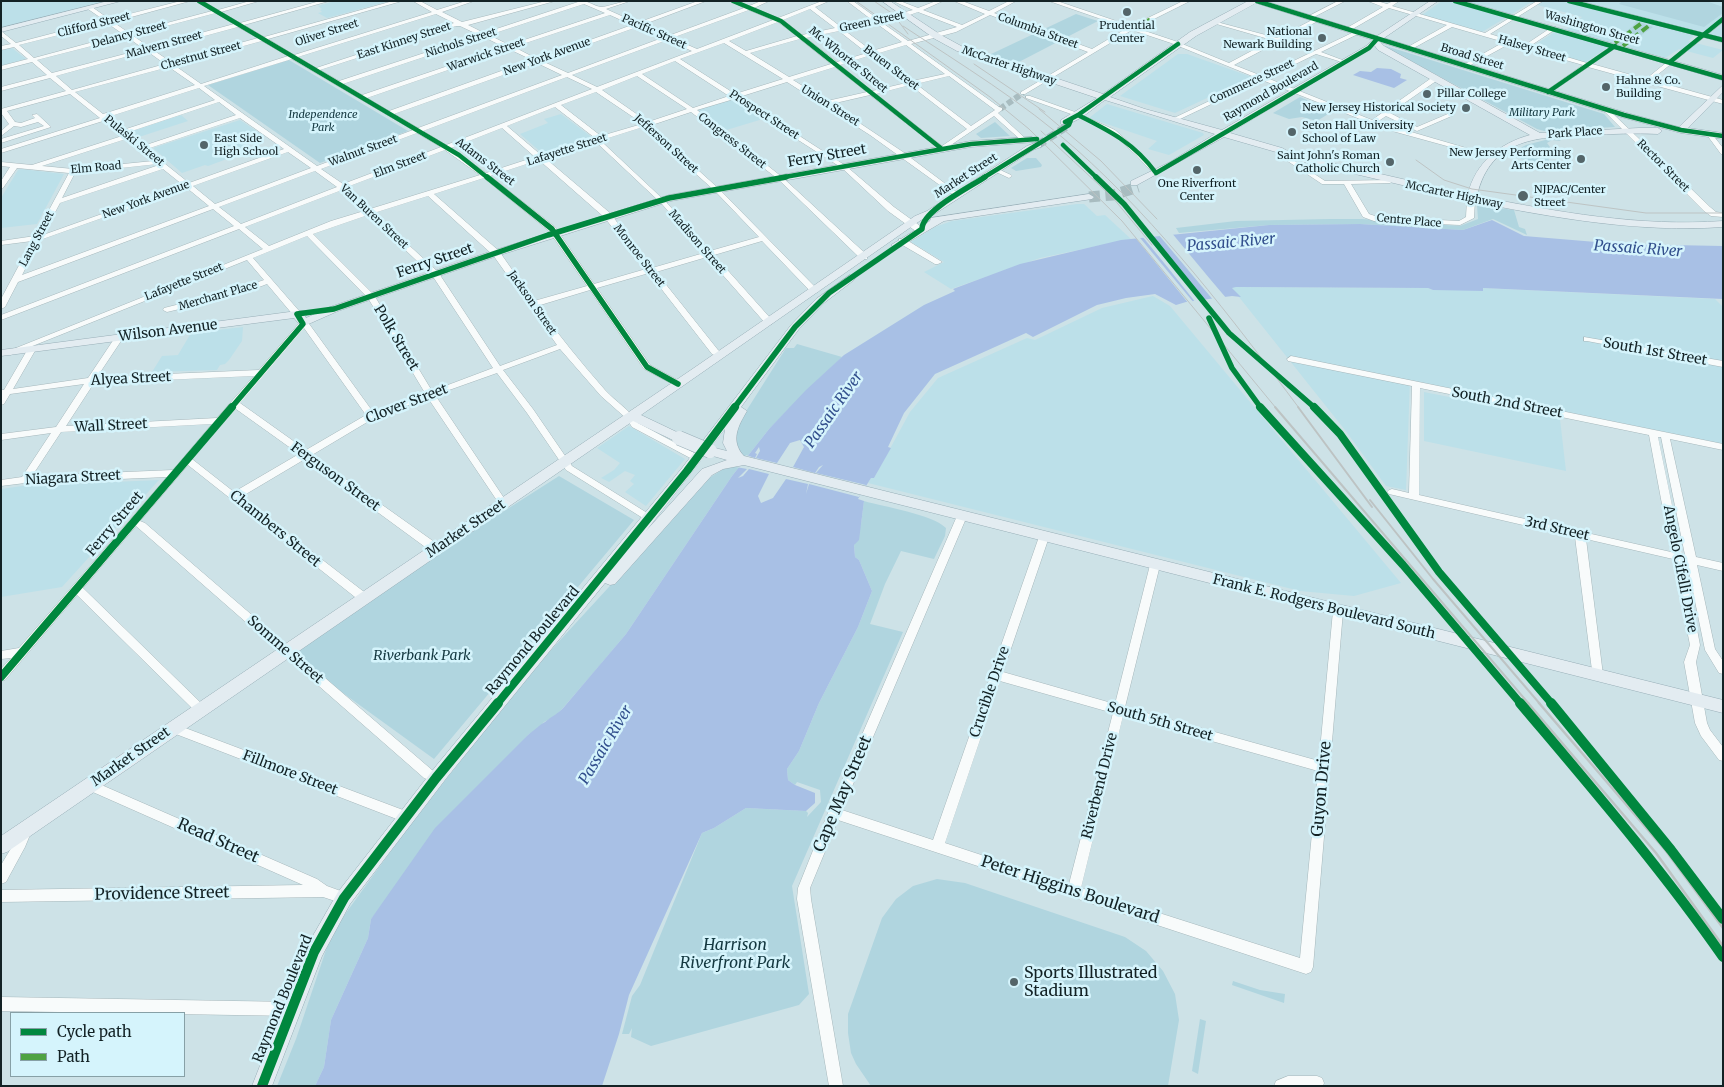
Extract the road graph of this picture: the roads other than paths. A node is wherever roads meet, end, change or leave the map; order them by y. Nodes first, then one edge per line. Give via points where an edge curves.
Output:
1 (118, 1) edge
2 (188, 1) edge
3 (199, 1) edge
4 (257, 1) edge
5 (327, 1) edge
6 (400, 1) edge
7 (415, 1) edge
8 (472, 1) edge
9 (553, 1) edge
10 (628, 1) edge
11 (704, 1) edge
12 (732, 1) edge
13 (767, 1) edge
14 (827, 1) edge
15 (849, 1) edge
16 (885, 1) edge
17 (895, 1) edge
18 (941, 1) edge
19 (956, 1) edge
20 (1014, 1) edge
21 (1051, 1) edge
22 (1188, 1) edge
23 (1256, 1) edge
24 (1343, 1) edge
25 (1370, 1) edge
26 (1397, 1) edge
27 (1435, 1) edge
28 (1455, 1) edge
29 (1541, 1) edge
30 (1569, 1) edge
31 (583, 2) edge
32 (1388, 6) junction
33 (811, 7) junction
34 (90, 8) junction
35 (749, 8) junction
36 (600, 9) junction
37 (918, 10) junction
38 (435, 11) junction
39 (217, 12) junction
40 (609, 13) junction
41 (989, 14) junction
42 (1414, 14) junction
43 (905, 15) junction
44 (1514, 17) junction
45 (1312, 19) junction
46 (1723, 19) edge
47 (779, 20) junction
48 (108, 21) junction
49 (876, 21) junction
50 (1215, 22) junction
51 (461, 24) junction
52 (239, 25) junction
53 (638, 25) junction
54 (1451, 25) junction
55 (962, 28) junction
56 (1132, 28) junction
57 (1554, 28) junction
58 (839, 29) junction
59 (1347, 30) junction
60 (1, 31) edge
61 (1356, 33) junction
62 (128, 35) junction
63 (484, 35) junction
64 (1485, 35) junction
65 (1703, 35) junction
66 (801, 37) junction
67 (938, 37) junction
68 (668, 38) junction
69 (262, 39) junction
70 (1377, 39) junction
71 (1277, 40) junction
72 (1723, 40) edge
73 (724, 41) junction
74 (1508, 42) junction
75 (908, 44) junction
76 (1178, 44) junction
77 (15, 45) junction
78 (1616, 46) junction
79 (509, 47) junction
80 (1525, 47) junction
81 (1, 48) edge
82 (148, 49) junction
83 (1408, 49) junction
84 (697, 51) junction
85 (1091, 51) junction
86 (1315, 52) junction
87 (745, 53) junction
88 (871, 54) junction
89 (292, 56) junction
90 (34, 59) junction
91 (676, 59) junction
92 (538, 61) junction
93 (1343, 62) junction
94 (1670, 62) junction
95 (170, 64) junction
96 (836, 64) junction
97 (1231, 64) junction
98 (1588, 65) junction
99 (1465, 66) junction
100 (1, 68) edge
101 (315, 70) junction
102 (638, 74) junction
103 (951, 74) junction
104 (51, 75) junction
105 (568, 75) junction
106 (1262, 77) junction
107 (1436, 78) junction
108 (1723, 78) edge
109 (1047, 79) junction
110 (788, 80) junction
111 (1647, 81) junction
112 (339, 83) junction
113 (911, 83) junction
114 (200, 85) junction
115 (1723, 87) edge
116 (1, 89) edge
117 (598, 90) junction
118 (1297, 91) junction
119 (71, 92) junction
120 (1548, 92) junction
121 (871, 93) junction
122 (736, 96) junction
123 (363, 97) junction
124 (1104, 97) junction
125 (1710, 98) junction
126 (220, 100) junction
127 (1723, 102) edge
128 (828, 104) junction
129 (556, 106) junction
130 (692, 110) junction
131 (1607, 110) junction
132 (2, 111) edge
133 (998, 111) junction
134 (390, 113) junction
135 (1386, 113) junction
136 (1452, 114) dead end
137 (242, 116) junction
138 (105, 117) junction
139 (1176, 119) junction
140 (1070, 121) junction
141 (1373, 122) junction
142 (13, 124) junction
143 (645, 125) junction
144 (503, 126) junction
145 (971, 130) junction
146 (1627, 130) junction
147 (1681, 130) junction
148 (418, 131) junction
149 (1649, 131) junction
150 (1416, 133) junction
151 (1, 134) edge
152 (125, 134) junction
153 (1222, 134) junction
154 (1710, 134) junction
155 (1539, 136) junction
156 (1723, 136) edge
157 (598, 140) junction
158 (1, 141) edge
159 (1032, 143) junction
160 (144, 148) junction
161 (447, 148) junction
162 (290, 149) junction
163 (942, 149) junction
164 (1279, 150) junction
165 (1, 151) edge
166 (1723, 153) edge
167 (907, 156) junction
168 (1494, 157) junction
169 (541, 158) junction
170 (163, 163) junction
171 (1, 164) edge
172 (15, 165) junction
173 (844, 166) junction
174 (32, 167) junction
175 (317, 168) junction
176 (996, 170) junction
177 (73, 172) junction
178 (1156, 173) junction
179 (485, 175) junction
180 (1009, 176) dead end
181 (780, 178) junction
182 (1390, 181) junction
183 (1346, 182) junction
184 (188, 185) junction
185 (1136, 185) tunnel mouth
186 (1, 187) edge
187 (343, 187) junction
188 (716, 189) junction
189 (429, 193) junction
190 (957, 195) junction
191 (1471, 196) junction
192 (1086, 197) tunnel mouth
193 (661, 200) junction
194 (56, 202) junction
195 (214, 206) junction
196 (1723, 208) edge
197 (1707, 209) junction
198 (934, 210) junction
199 (370, 212) junction
200 (608, 216) junction
201 (1723, 217) edge
202 (943, 218) junction
203 (1723, 226) edge
204 (240, 227) junction
205 (915, 227) junction
206 (308, 233) junction
207 (554, 233) junction
208 (764, 238) junction
209 (37, 239) junction
210 (902, 241) junction
211 (1, 243) edge
212 (268, 249) junction
213 (496, 253) junction
214 (708, 254) junction
215 (883, 254) joint
216 (248, 257) junction
217 (864, 257) junction
218 (938, 262) dead end
219 (651, 271) junction
220 (434, 274) junction
221 (16, 280) junction
222 (269, 281) junction
223 (592, 288) junction
224 (815, 291) junction
225 (370, 297) junction
226 (534, 304) junction
227 (1, 307) edge
228 (334, 309) joint
229 (167, 310) dead end
230 (1, 318) edge
231 (300, 318) junction
232 (765, 325) junction
233 (795, 326) junction
234 (119, 338) junction
235 (1587, 339) dead end
236 (783, 342) junction
237 (562, 346) junction
238 (32, 349) junction
239 (6, 352) edge
240 (721, 355) junction
241 (1291, 359) dead end
242 (1722, 366) edge
243 (498, 369) junction
244 (261, 373) junction
245 (92, 380) junction
246 (678, 384) junction
247 (1416, 385) junction
248 (4, 393) edge
249 (430, 394) junction
250 (1, 402) edge
251 (235, 404) junction
252 (371, 416) junction
253 (630, 417) junction
254 (221, 421) junction
255 (59, 429) junction
256 (1654, 433) junction
257 (1665, 435) junction
258 (1, 437) edge
259 (1723, 447) edge
260 (305, 455) junction
261 (697, 458) junction
262 (734, 459) junction
263 (187, 460) junction
264 (565, 462) junction
265 (175, 474) junction
266 (25, 480) junction
267 (1, 483) edge
268 (1392, 492) dead end
269 (235, 496) junction
270 (1414, 497) junction
271 (503, 503) junction
272 (962, 516) junction
273 (649, 518) junction
274 (134, 522) junction
275 (1580, 534) junction
276 (1044, 537) junction
277 (436, 549) junction
278 (1678, 556) junction
279 (1690, 559) junction
280 (1156, 565) junction
281 (1723, 567) edge
282 (77, 588) junction
283 (364, 598) junction
284 (1338, 610) junction
285 (566, 621) junction
286 (285, 651) junction
287 (22, 652) junction
288 (1, 655) edge
289 (1723, 670) edge
290 (1594, 674) junction
291 (996, 675) junction
292 (1, 676) edge
293 (1697, 700) junction
294 (1723, 707) edge
295 (200, 709) junction
296 (1119, 711) junction
297 (172, 728) junction
298 (1723, 756) edge
299 (1324, 768) junction
300 (436, 778) junction
301 (90, 785) junction
302 (834, 814) junction
303 (407, 817) junction
304 (26, 829) junction
305 (1, 846) edge
306 (937, 847) junction
307 (1, 878) edge
308 (322, 891) junction
309 (1074, 891) junction
310 (1, 896) edge
311 (344, 898) junction
312 (1306, 967) joint
313 (1, 1004) edge
314 (292, 1009) junction
315 (1317, 1083) dead end
316 (262, 1086) edge
317 (836, 1086) edge
318 (1281, 1086) edge

1 - 34 main road
2 - 48 street, Clifford Street
3 - 39 street, Adams Street
4 - 39 street, Delancy Street
5 - 52 street, Malvern Street
6 - 69 street, Chestnut Street
7 - 38 street, Jefferson Street
8 - 38 street, Oliver Street
9 - 51 street, East Kinney Street
10 - 36 street
11 - 53 street, New York Avenue
12 - 35 street, Mc Whorter Street
13 - 35 street, Walnut Street
14 - 33 street, Elm Street
15 - 49 street
16 - 43 main road, McCarter Highway
17 - 37 street
18 - 37 street, Green Street
19 - 41 street, Columbia Street
20 - 41 street, Lafayette Street
21 - 56 street
22 - 56 street
23 - 45 main road, Broad Street
23 - 50 main road
24 - 45 street
25 - 32 street, Halsey Street
26 - 32 street
27 - 42 main road, Raymond Boulevard
28 - 44 main road, Washington Street
29 - 44 street
30 - 65 main road
31 - 36 street, Pacific Street
31 - 63 street, Nichols Street
32 - 42 street, Halsey Street
32 - 59 street
33 - 47 street, Elm Street
33 - 58 street, Bruen Street
34 - 48 street, Van Buren Street
34 - 60 main road
35 - 47 street, Mc Whorter Street
35 - 68 street, Walnut Street
36 - 40 street, Pacific Street
37 - 43 street, Green Street
37 - 55 street
38 - 51 street, Jefferson Street
38 - 89 street, Oliver Street
39 - 52 street, Adams Street
39 - 62 street, Delancy Street
40 - 53 street, Pacific Street
40 - 79 street, Warwick Street
41 - 55 street, Lafayette Street
41 - 85 street, Columbia Street
42 - 54 street, Halsey Street
42 - 70 main road, Raymond Boulevard
43 - 49 street, Green Street
43 - 67 main road, McCarter Highway
44 - 57 main road, Washington Street
44 - 64 street
45 - 59 main road, Broad Street
45 - 71 street
46 - 65 street
47 - 66 street, Mc Whorter Street
47 - 73 street, Elm Street
48 - 62 street, Van Buren Street
48 - 77 street, Clifford Street
49 - 58 street, Green Street
49 - 75 street
50 - 71 street
50 - 76 main road
51 - 63 street, Jefferson Street
51 - 101 street, East Kinney Street
52 - 69 street, Adams Street
52 - 82 street, Malvern Street
53 - 68 street, Pacific Street
53 - 92 street, New York Avenue
54 - 64 street, Halsey Street
54 - 83 street
55 - 67 street, Lafayette Street
56 - 76 street
56 - 85 street
57 - 78 main road, Washington Street
57 - 80 street
58 - 66 street, Green Street
58 - 88 street, Bruen Street
59 - 61 main road, Broad Street
60 - 77 street, Pulaski Street
61 - 70 main road, Broad Street
61 - 86 street, Commerce Street
62 - 82 street, Van Buren Street
62 - 90 street, Delancy Street
63 - 79 street, Jefferson Street
63 - 112 street, Nichols Street
64 - 74 street, Halsey Street
65 - 72 main road
65 - 94 street
66 - 87 street, Green Street
66 - 96 street, Mc Whorter Street
67 - 75 street, Lafayette Street
67 - 109 main road, McCarter Highway via 967,52
68 - 84 street, Pacific Street
68 - 105 street, Walnut Street
69 - 89 street, Adams Street
69 - 95 street, Chestnut Street
70 - 83 main road, Broad Street
70 - 93 main road, Raymond Boulevard via 1372,46
70 - 107 main road, Park Place via 1379,47
71 - 97 street
73 - 84 street, Elm Street
73 - 87 street, Union Street
74 - 80 street, Halsey Street
74 - 99 street
75 - 88 street, Lafayette Street
75 - 103 street
76 - 97 street
76 - 124 main road
77 - 81 street, Clifford Street
77 - 90 street, Pulaski Street
78 - 94 main road, Washington Street
78 - 98 street
79 - 92 street, Jefferson Street
79 - 123 street, Warwick Street
80 - 98 street, Halsey Street
82 - 95 street, Van Buren Street
82 - 104 street, Malvern Street
83 - 99 main road, Broad Street
84 - 91 street, Elm Street
85 - 109 street
86 - 93 street
86 - 106 street, Commerce Street
87 - 110 street, Union Street
88 - 96 street, Lafayette Street
88 - 113 street, Bruen Street
89 - 101 street, Adams Street
89 - 114 street, Oliver Street
90 - 100 street, Delancy Street
90 - 104 street, Pulaski Street
91 - 102 street, Elm Street
91 - 122 street, Prospect Street
92 - 105 street, Jefferson Street
92 - 134 street, New York Avenue
93 - 118 main road, Raymond Boulevard
94 - 108 main road, Washington Street
94 - 111 street
95 - 114 street, Van Buren Street
95 - 119 street, Chestnut Street
96 - 110 street, Lafayette Street
96 - 121 street, Mc Whorter Street
97 - 106 street
98 - 111 street, Halsey Street
98 - 120 street
99 - 120 main road, Broad Street
101 - 112 street, Adams Street
102 - 117 street, Elm Street
102 - 130 street, Congress Street
103 - 113 street
103 - 133 street
104 - 116 street, Malvern Street
104 - 119 street, Pulaski Street
105 - 117 street, Jefferson Street
105 - 148 street, Walnut Street
106 - 118 street
106 - 139 street, Commerce Street
107 - 135 street
107 - 155 main road, Park Place
109 - 124 main road, McCarter Highway
109 - 140 street via 1026,95
110 - 122 street, Lafayette Street
110 - 128 street, Union Street
111 - 125 street, Halsey Street
112 - 123 street, Adams Street
113 - 121 street
113 - 145 street, Bruen Street
114 - 126 street, Van Buren Street
114 - 138 street, Oliver Street
115 - 125 main road
117 - 129 street, Elm Street
117 - 143 street, Jefferson Street
118 - 141 street
118 - 153 main road, Raymond Boulevard
119 - 132 street, Chestnut Street
119 - 138 street, Pulaski Street
120 - 131 main road, Broad Street
121 - 128 street
121 - 163 street, Mc Whorter Street
122 - 130 street, Lafayette Street
122 - 173 street, Prospect Street
123 - 134 street, Adams Street
124 - 139 main road, McCarter Highway
124 - 140 main road
125 - 127 street, Halsey Street
125 - 147 main road
126 - 137 street, Van Buren Street
126 - 152 street
128 - 167 street, Union Street
129 - 144 street, Elm Street
129 - 157 street, Madison Street via 598,136
130 - 143 street, Lafayette Street
130 - 181 street, Congress Street
131 - 146 street, Rector Street
131 - 147 main road, Broad Street
132 - 142 street
133 - 145 street
133 - 159 street
134 - 148 street, Adams Street
135 - 141 street
135 - 150 street
136 - 150 street
137 - 160 street
137 - 162 street, Van Buren Street
138 - 152 street, Pulaski Street
138 - 165 street, Oliver Street
139 - 153 main road, McCarter Highway
140 - 178 street via 1088,121 1113,131
141 - 150 street
142 - 151 street
142 - 158 street via 21,125 38,117 48,127
143 - 157 street, Lafayette Street
143 - 188 street, Jefferson Street
144 - 161 street, Elm Street
144 - 169 street, Monroe Street
145 - 163 street
146 - 149 main road, Park Place
146 - 155 main road, Park Place
146 - 197 street, Rector Street
147 - 149 main road, Park Place
147 - 154 main road
148 - 161 street, Adams Street
148 - 175 street, Walnut Street
149 - 154 main road via 1682,136
150 - 168 street
152 - 160 street, Pulaski Street
152 - 174 street
153 - 164 main road, McCarter Highway
153 - 178 main road, Raymond Boulevard
154 - 156 main road
154 - 166 street
155 - 168 main road via 1519,141
157 - 169 street, Lafayette Street
157 - 193 street, Madison Street
159 - 163 main road, Ferry Street via 971,144
159 - 176 main road, Market Street
160 - 170 street, Pulaski Street
161 - 179 street, Adams Street
161 - 187 street, Elm Street
162 - 175 street, Van Buren Street
162 - 184 street, New York Avenue
163 - 167 main road, Ferry Street
164 - 182 main road, McCarter Highway via 1290,156
164 - 183 street via 1324,183
164 - 191 main road, McCarter Highway
167 - 173 main road, Ferry Street
167 - 190 street, Union Street
168 - 191 main road via 1477,176
169 - 179 street, Lafayette Street
169 - 200 street, Monroe Street
170 - 177 street, Elm Road
170 - 184 street, Pulaski Street
170 - 194 street
171 - 172 street, Elm Road
172 - 174 street, Elm Road
172 - 186 street
173 - 181 main road, Ferry Street
173 - 205 street, Prospect Street
174 - 177 street, Elm Road
175 - 187 street, Van Buren Street
175 - 195 street, Walnut Street
176 - 180 street
176 - 190 main road, Market Street
177 - 194 street, Lang Street
178 - 185 main road, Raymond Boulevard
179 - 189 street, Lafayette Street
179 - 207 street, Adams Street
181 - 188 main road, Ferry Street
181 - 217 street, Congress Street
182 - 183 street
182 - 191 main road, McCarter Highway
183 - 191 street, Centre Place via 1366,215 1376,219 1460,223 1470,218
184 - 195 street, Pulaski Street
184 - 209 street, New York Avenue
187 - 199 street, Van Buren Street
187 - 204 street, Elm Street
188 - 193 main road, Ferry Street
188 - 208 street, Jefferson Street
189 - 199 street, Lafayette Street
189 - 213 street, Jackson Street
190 - 198 main road, Market Street
191 - 201 main road, McCarter Highway via 1638,217 1689,220
191 - 203 main road, McCarter Highway via 1574,216 1637,223
192 - 202 main road
193 - 200 main road, Ferry Street
193 - 214 street, Madison Street
194 - 209 street, Lang Street
195 - 204 street, Pulaski Street
195 - 221 street, Walnut Street
196 - 197 street
197 - 201 street, Rector Street
198 - 202 main road via 934,215
198 - 205 main road, Market Street
199 - 206 street, Lafayette Street
199 - 220 street, Van Buren Street
200 - 207 main road, Ferry Street
200 - 219 street, Monroe Street
202 - 205 main road
204 - 212 street, Pulaski Street
204 - 230 street, Elm Street
205 - 210 main road, Market Street
205 - 217 main road, Market Street
206 - 212 street, Lafayette Street
206 - 225 street, Polk Street
207 - 213 main road, Ferry Street
207 - 223 street, Adams Street
208 - 214 street
208 - 224 street, Jefferson Street
209 - 211 street, New York Avenue
209 - 221 street, Lang Street
210 - 215 main road, Market Street
210 - 218 street
212 - 216 street, Lafayette Street
213 - 220 main road, Ferry Street
213 - 226 street, Jackson Street
214 - 219 street
214 - 232 street, Madison Street
215 - 233 main road, Raymond Boulevard via 829,293
216 - 222 street
216 - 239 street, Lafayette Street
217 - 224 main road, Market Street
219 - 223 street
219 - 240 street, Monroe Street
220 - 225 main road, Ferry Street
220 - 243 street, Van Buren Street
221 - 227 street, Lang Street
222 - 229 street, Merchant Place
222 - 231 street
223 - 226 street
223 - 246 street, Adams Street via 646,366
224 - 232 main road, Market Street
224 - 233 main road via 817,296
225 - 228 main road, Ferry Street
225 - 249 street, Polk Street
226 - 237 street, Jackson Street
228 - 231 main road, Ferry Street
231 - 234 main road, Wilson Avenue
231 - 244 street, Ferry Street
231 - 252 street
232 - 236 main road via 779,330
232 - 240 main road, Market Street
233 - 236 main road, Raymond Boulevard
234 - 238 main road, Wilson Avenue
234 - 245 street
235 - 242 street, South 1st Street
236 - 261 main road, Raymond Boulevard
236 - 262 main road via 774,363 731,427 729,442
237 - 243 street, Clover Street
237 - 253 street, Jackson Street via 604,394
238 - 239 main road, Wilson Avenue
238 - 248 street
240 - 246 main road, Market Street
241 - 247 street, South 2nd Street
243 - 249 street, Clover Street
243 - 264 street, Van Buren Street
244 - 245 street, Alyea Street
244 - 251 street, Ferry Street
245 - 248 street, Alyea Street
245 - 255 street
246 - 253 main road, Market Street
247 - 256 street, South 2nd Street
247 - 270 street
248 - 250 street
249 - 252 street, Clover Street
249 - 271 street, Polk Street
251 - 254 street, Ferry Street
251 - 260 street, Ferguson Street
252 - 260 street, Clover Street
253 - 261 street, Jackson Street via 635,425
253 - 262 main road, Jackson Street, bridge
253 - 264 main road, Market Street
254 - 255 street, Wall Street
254 - 263 street, Ferry Street
255 - 258 street, Wall Street
255 - 266 street
256 - 257 street, South 2nd Street
256 - 278 street, Angelo Cifelli Drive
257 - 259 street, South 2nd Street
257 - 279 street, Angelo Cifelli Drive
260 - 269 street, Clover Street
260 - 277 street, Ferguson Street
261 - 273 main road, Raymond Boulevard
262 - 272 main road, Jackson Street
262 - 285 main road via 707,472 599,593
263 - 265 street, Ferry Street
263 - 269 street, Chambers Street
264 - 271 main road, Market Street
264 - 273 street, Van Buren Street via 569,468
265 - 266 street, Niagara Street
265 - 274 street, Ferry Street
266 - 267 street, Niagara Street
268 - 270 street, 3rd Street
269 - 283 street, Chambers Street
270 - 275 street, 3rd Street
271 - 277 main road, Market Street
272 - 276 main road
272 - 302 street, Cape May Street
273 - 285 main road, Raymond Boulevard
274 - 282 street, Ferry Street
274 - 286 street, Somme Street via 142,525
275 - 278 street, 3rd Street
275 - 290 street
276 - 280 main road, Frank E. Rodgers Boulevard South
276 - 291 street, Crucible Drive
277 - 283 main road, Market Street
278 - 279 street, 3rd Street
278 - 293 street, Angelo Cifelli Drive via 1695,645 1690,662
279 - 281 street, 3rd Street
279 - 289 street, Angelo Cifelli Drive via 1710,650
280 - 284 main road, Frank E. Rodgers Boulevard South
280 - 296 street, Riverbend Drive
282 - 287 street, Ferry Street
282 - 295 street
283 - 286 main road, Market Street
284 - 290 main road, Frank E. Rodgers Boulevard South
284 - 299 street, Guyon Drive
285 - 300 main road, Raymond Boulevard
286 - 295 main road, Market Street
286 - 300 street, Somme Street
287 - 288 street
287 - 292 street, Ferry Street
290 - 293 main road, Frank E. Rodgers Boulevard South
291 - 296 street, South 5th Street
291 - 306 street, Crucible Drive
293 - 294 main road, Frank E. Rodgers Boulevard South
293 - 298 street, Angelo Cifelli Drive via 1702,728
295 - 297 main road, Market Street
296 - 299 street, South 5th Street
296 - 309 street, Riverbend Drive
297 - 301 main road, Market Street
297 - 303 street, Fillmore Street
299 - 312 street, Guyon Drive
300 - 303 main road, Raymond Boulevard
301 - 304 main road, Market Street
301 - 308 street, Read Street via 312,883
302 - 306 street, Peter Higgins Boulevard
302 - 317 street, Cape May Street via 808,876 804,894
303 - 311 main road, Raymond Boulevard
304 - 305 main road, Market Street
304 - 307 street
306 - 309 street, Peter Higgins Boulevard
308 - 310 street, Providence Street
308 - 311 street, Read Street
309 - 312 street, Peter Higgins Boulevard
311 - 314 main road, Raymond Boulevard via 323,933
313 - 314 street
314 - 316 main road, Raymond Boulevard
315 - 318 street

